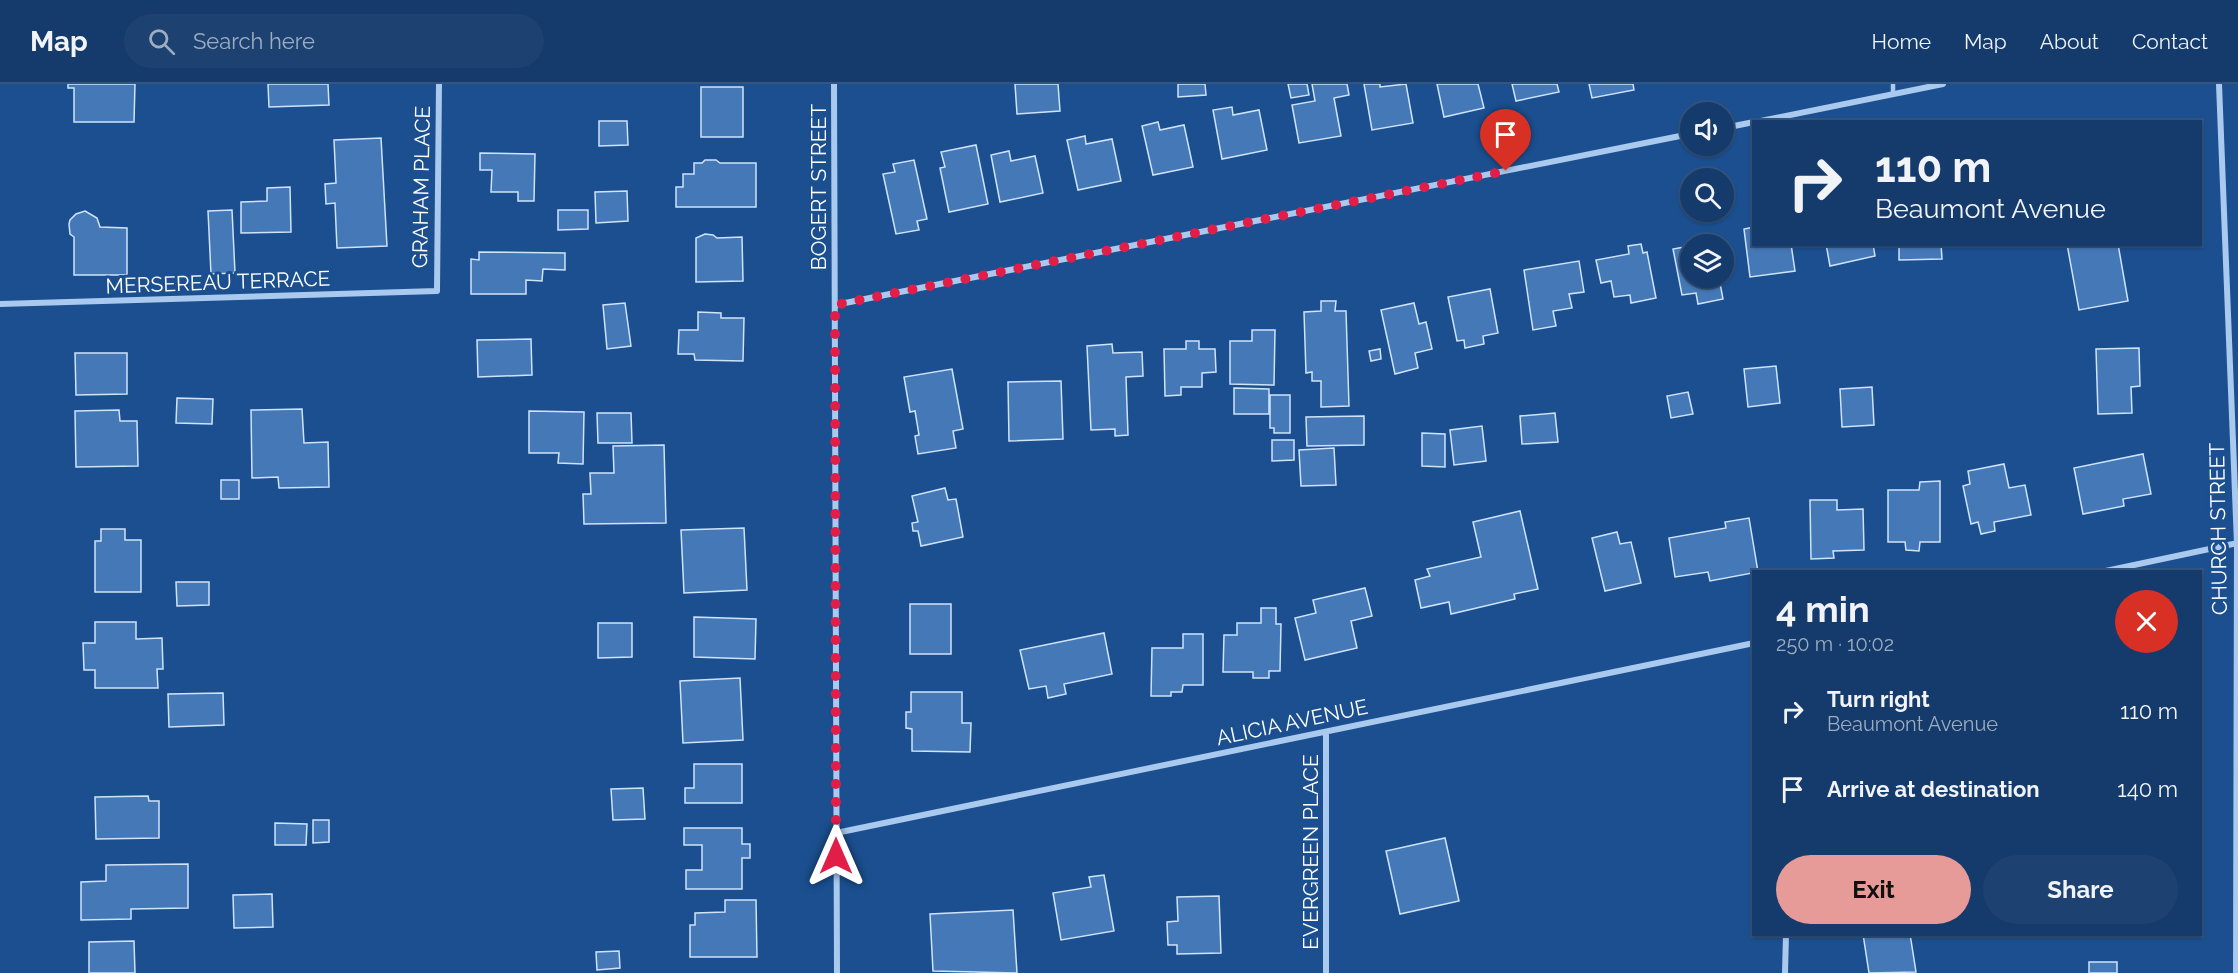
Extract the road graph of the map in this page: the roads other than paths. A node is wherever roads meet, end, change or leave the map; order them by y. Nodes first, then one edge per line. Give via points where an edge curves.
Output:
1 (439, 84) edge
2 (834, 84) edge
3 (1893, 84) edge
4 (1943, 84) edge
5 (2219, 84) edge
6 (1893, 94) junction
7 (1764, 120) edge
8 (1752, 122) edge
9 (1734, 126) edge
10 (1680, 136) edge
11 (437, 291) joint
12 (0, 304) edge
13 (835, 305) junction
14 (2237, 543) edge
15 (2110, 570) edge
16 (1752, 643) edge
17 (1326, 732) junction
18 (836, 833) junction
19 (1786, 936) edge
20 (837, 973) edge
21 (1326, 973) edge
22 (1785, 973) edge
23 (2236, 973) edge

1 - 11 street, GRAHAM PLACE
2 - 13 street, BOGERT STREET
3 - 6 lane
4 - 6 street
5 - 14 street, CHURCH STREET
6 - 7 street
8 - 9 street
10 - 13 street
11 - 12 street, MERSEREAU TERRACE
13 - 18 street, BOGERT STREET
14 - 15 street
14 - 23 street, CHURCH STREET
16 - 17 street, ALICIA AVENUE
17 - 18 street, ALICIA AVENUE
17 - 21 street, EVERGREEN PLACE
18 - 20 street, BOGERT STREET
19 - 22 street

